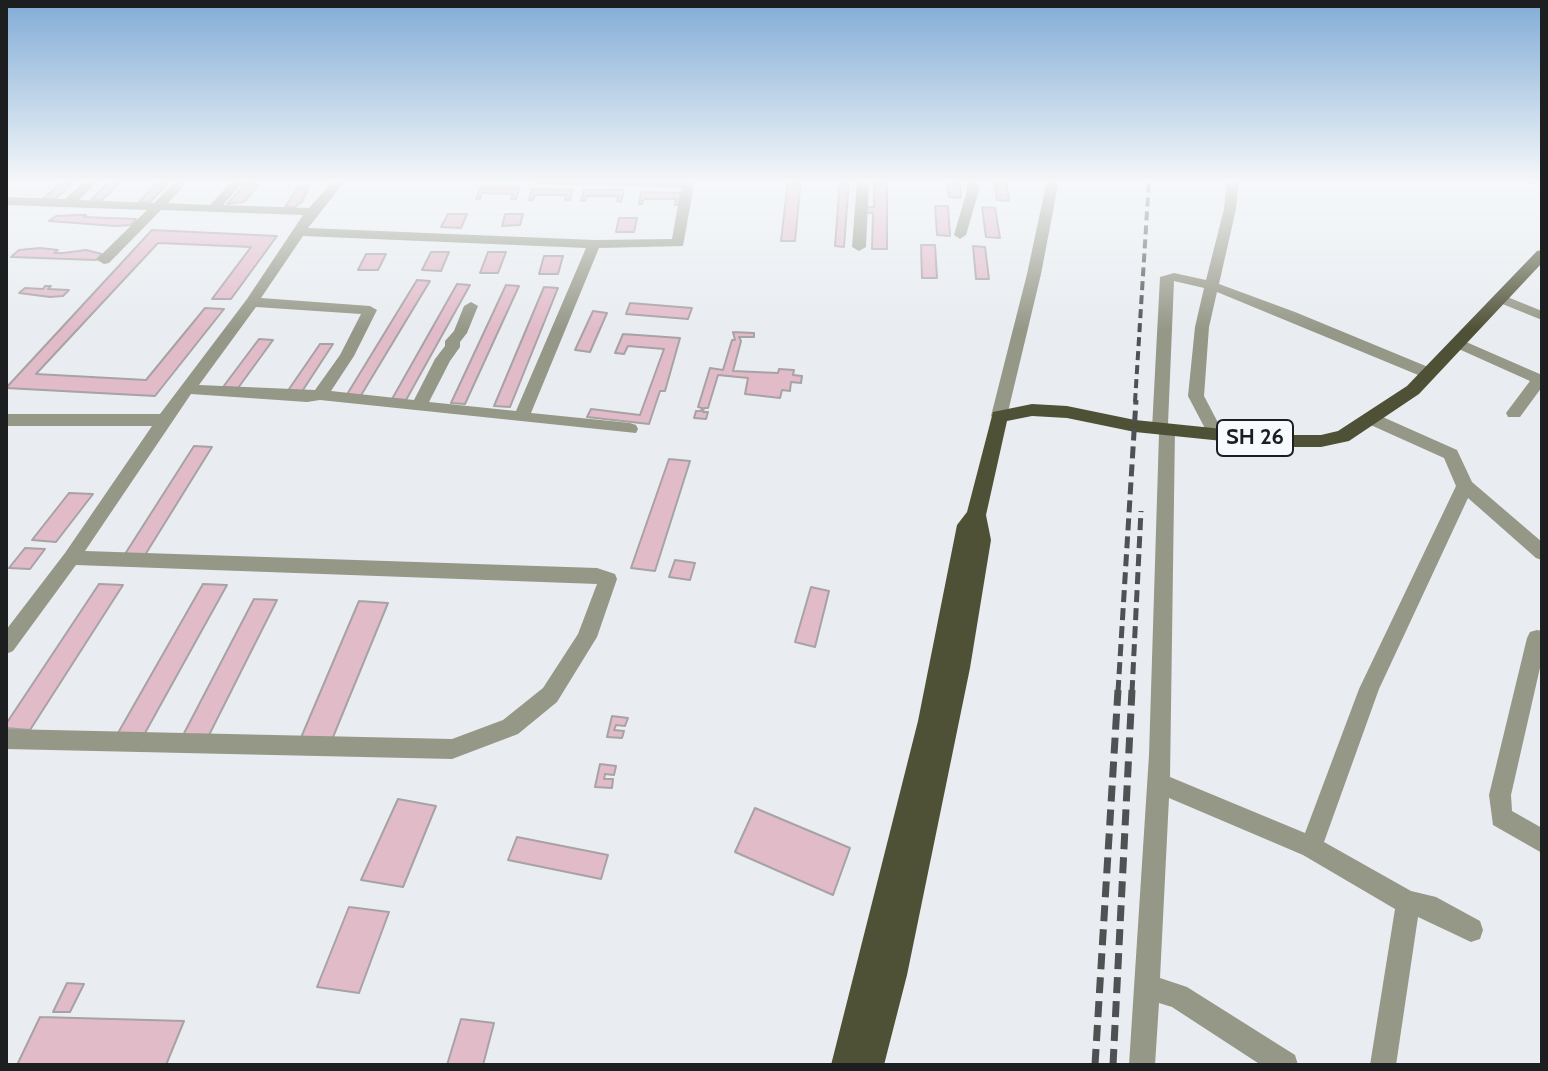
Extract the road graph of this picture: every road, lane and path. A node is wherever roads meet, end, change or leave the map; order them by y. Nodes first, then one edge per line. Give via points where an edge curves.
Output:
1 (135, 230) edge
2 (681, 230) edge
3 (860, 230) edge
4 (961, 230) edge
5 (1043, 230) edge
6 (1224, 230) edge
7 (302, 232) joint
8 (960, 235) dead end
9 (594, 244) junction
10 (859, 247) dead end
11 (1542, 254) edge
12 (104, 260) dead end
13 (1210, 285) junction
14 (1500, 298) junction
15 (252, 302) junction
16 (471, 306) dead end
17 (1542, 316) edge
18 (1457, 343) junction
19 (1428, 373) junction
20 (1541, 380) edge
21 (188, 389) junction
22 (320, 395) junction
23 (419, 406) junction
24 (1514, 413) dead end
25 (522, 415) junction
26 (999, 416) junction
27 (1370, 418) junction
28 (6, 420) edge
29 (164, 420) junction
30 (630, 429) dead end
31 (1164, 429) junction
32 (1216, 434) junction
33 (1465, 486) junction
34 (976, 515) junction
35 (1542, 553) edge
36 (71, 558) junction
37 (1537, 638) dead end
38 (6, 645) edge
39 (6, 739) edge
40 (1158, 783) junction
41 (1542, 841) edge
42 (1311, 847) junction
43 (1408, 903) junction
44 (1471, 930) dead end
45 (1146, 987) junction
46 (846, 1065) edge
47 (869, 1065) edge
48 (1142, 1065) edge
49 (1285, 1065) edge
50 (1383, 1065) edge

1 - 12 street
2 - 9 street via 678,243
3 - 10 street
4 - 8 street
5 - 26 street
6 - 13 street
7 - 9 street
7 - 15 street
9 - 25 street
11 - 14 main road, SH 26
13 - 19 street
13 - 31 street via 1170,277
13 - 32 street via 1196,396
14 - 17 street
14 - 18 main road, SH 26
15 - 21 street
15 - 22 street via 370,310
16 - 23 street
18 - 19 main road, SH 26
18 - 20 street
19 - 27 main road, SH 26 via 1413,390
20 - 24 street
21 - 22 street
21 - 29 street
22 - 23 street
23 - 25 street
25 - 30 street
26 - 31 main road, SH 26 via 1032,410 1067,412
26 - 34 main road
27 - 32 main road, SH 26 via 1343,436 1321,441
27 - 33 street via 1451,454
28 - 29 street
29 - 36 street
31 - 32 main road, SH 26
31 - 40 street
33 - 35 street
33 - 42 street via 1369,689
34 - 46 main road via 967,525 930,721
34 - 47 main road via 981,540 959,668
36 - 38 street
36 - 39 street via 608,579 587,637 550,695 510,727 452,749
37 - 41 street via 1500,795 1501,817
40 - 42 street
40 - 45 street
42 - 43 street
43 - 44 street via 1427,906
43 - 50 street
45 - 48 street
45 - 49 street via 1178,996

